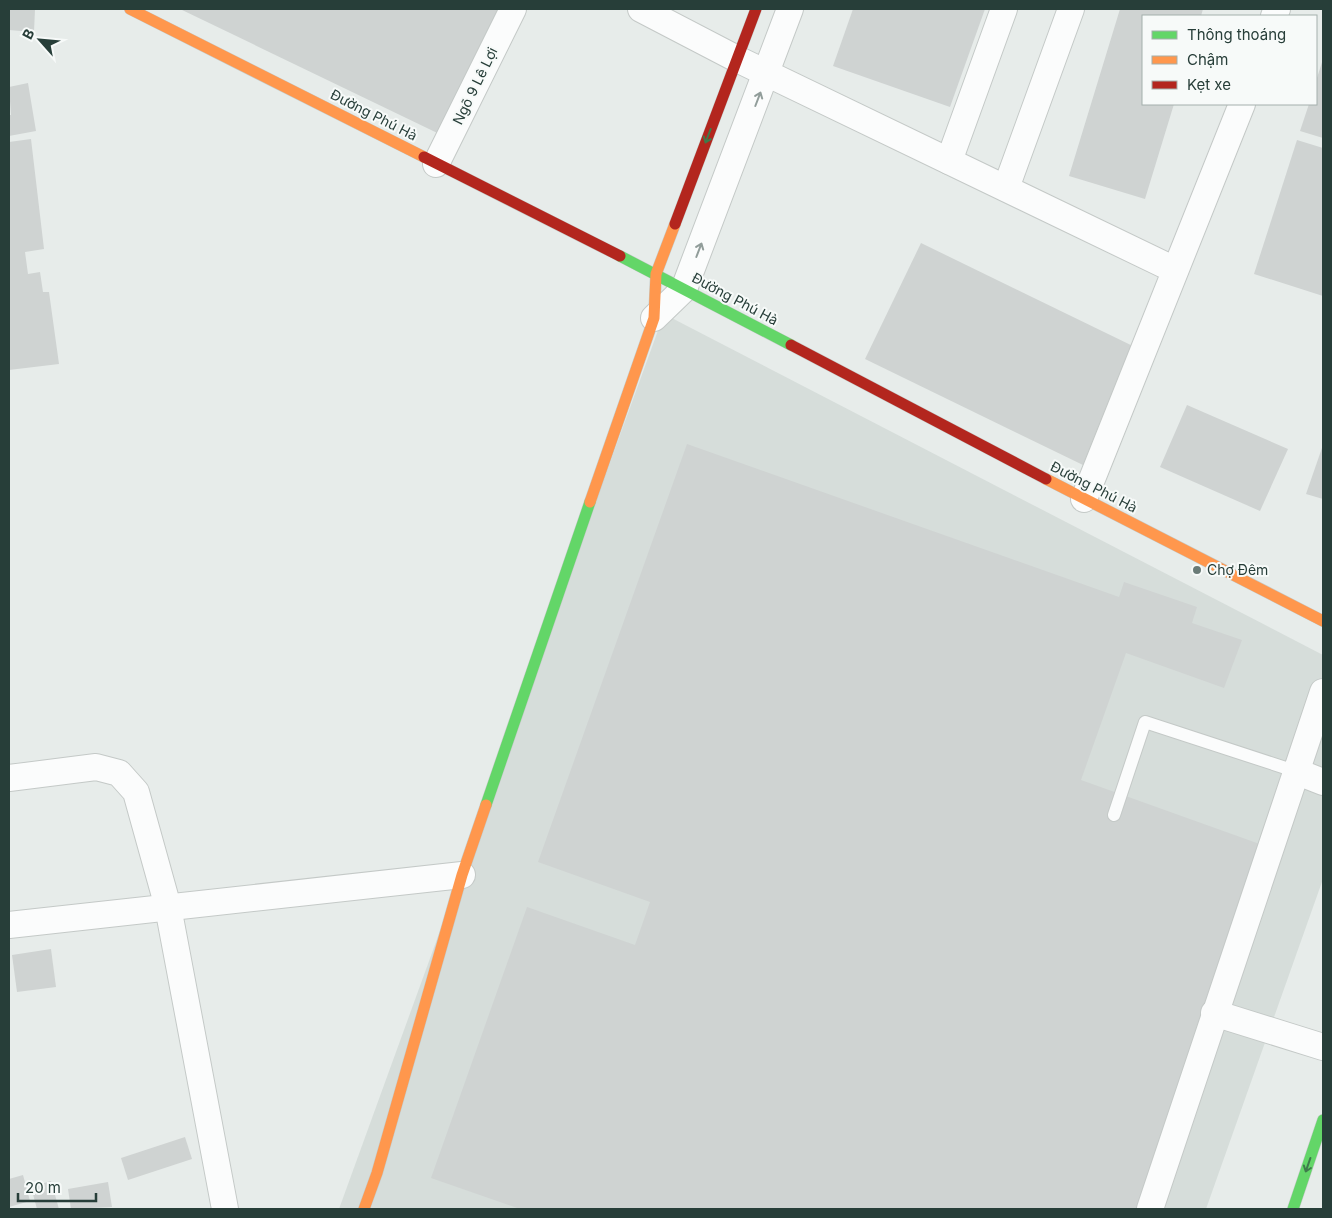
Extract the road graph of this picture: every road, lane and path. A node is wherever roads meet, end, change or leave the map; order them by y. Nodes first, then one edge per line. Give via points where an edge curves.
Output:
1 (130, 9) edge
2 (513, 9) edge
3 (641, 9) edge
4 (756, 9) edge
5 (790, 9) edge
6 (1004, 9) edge
7 (1072, 9) edge
8 (737, 59) junction
9 (768, 72) junction
10 (1242, 105) edge
11 (949, 161) junction
12 (436, 164) junction
13 (1006, 188) junction
14 (1175, 270) junction
15 (656, 274) junction
16 (684, 289) junction
17 (654, 318) junction
18 (1084, 499) junction
19 (1323, 621) edge
20 (1323, 692) edge
21 (1295, 771) junction
22 (9, 778) edge
23 (1323, 782) edge
24 (1114, 815) dead end
25 (462, 875) junction
26 (168, 907) junction
27 (9, 925) edge
28 (1214, 1013) junction
29 (1323, 1047) edge
30 (1323, 1120) edge
31 (225, 1209) edge
32 (364, 1209) edge
33 (1150, 1209) edge
34 (1293, 1209) edge

1 - 12 main road, Đường Phú Hà
2 - 12 street, Ngõ 9 Lê Lợi
3 - 8 street
4 - 8 main road
5 - 9 street
6 - 11 street
7 - 13 street
8 - 9 street
8 -> 15 main road
9 - 11 street
16 -> 9 street
10 - 14 street
11 - 13 street
12 - 15 main road, Đường Phú Hà
13 - 14 street
14 - 18 street
15 - 16 main road, Đường Phú Hà
15 - 17 main road
16 - 17 street
16 - 18 main road, Đường Phú Hà
17 - 25 main road
18 - 19 main road, Đường Phú Hà
20 - 21 street
21 - 23 street
21 - 24 lane via 1146,722
21 - 28 street
22 - 26 street via 96,766 119,773 136,792
25 - 26 street
25 - 32 main road
26 - 27 street
26 - 31 street
28 - 29 street
28 - 33 street
30 -> 34 main road

